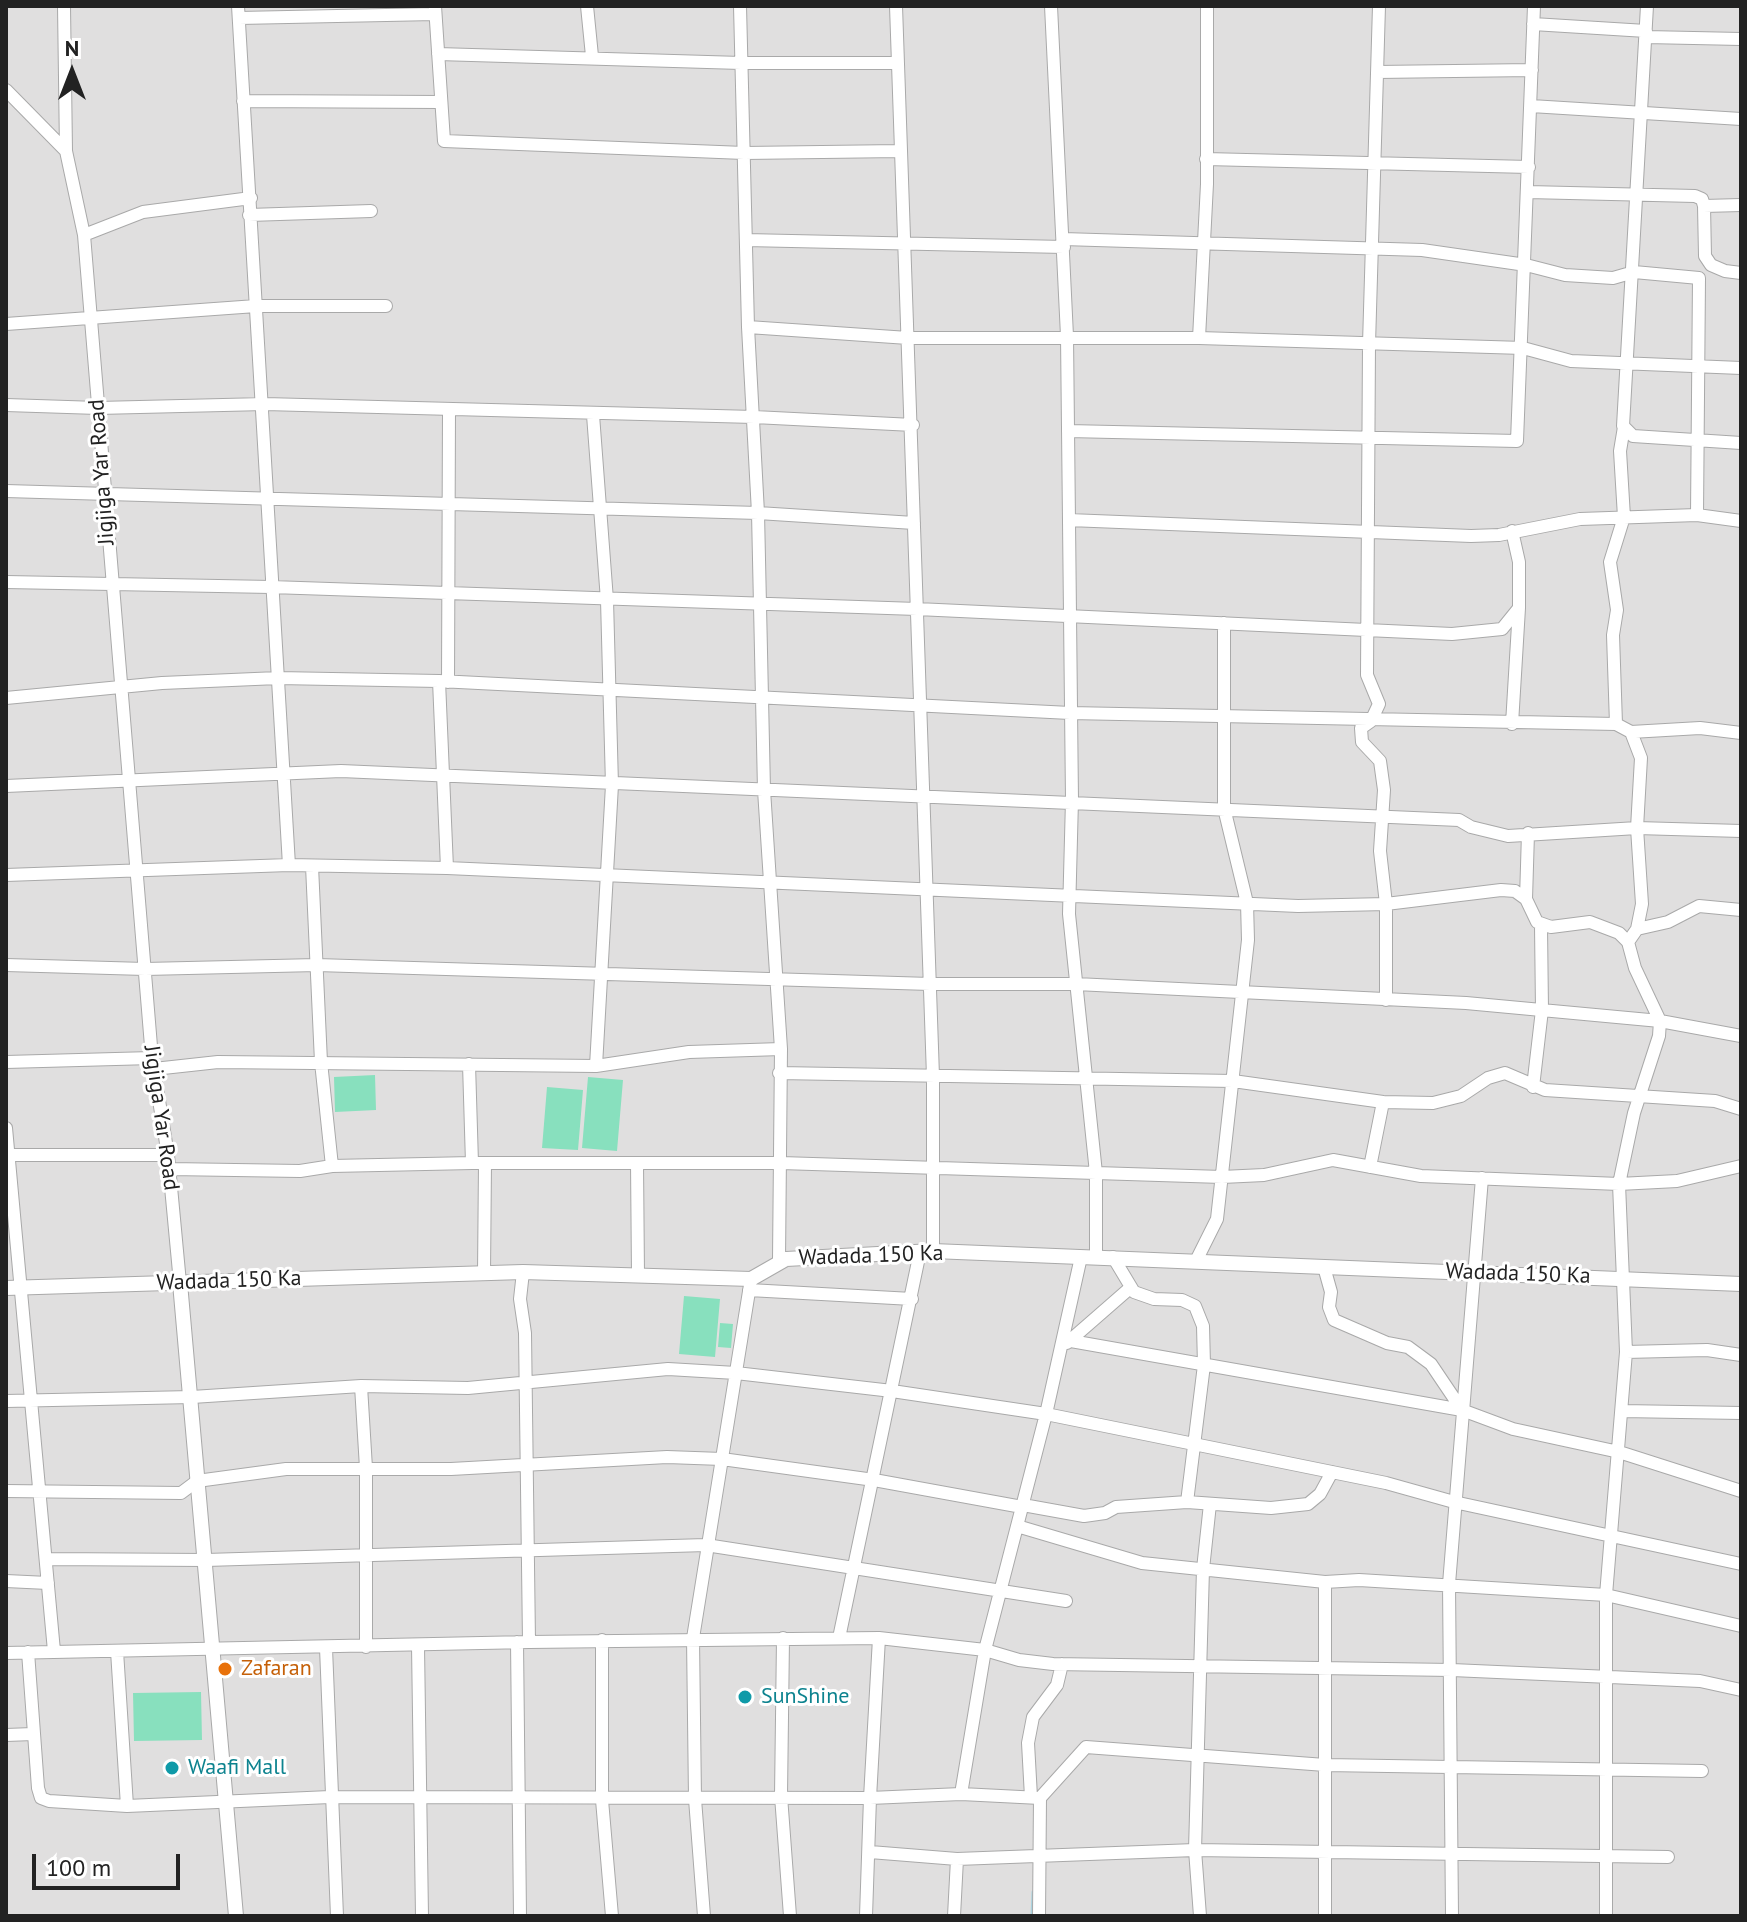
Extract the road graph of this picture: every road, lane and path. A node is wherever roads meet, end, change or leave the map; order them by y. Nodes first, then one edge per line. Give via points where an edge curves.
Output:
1 (64, 6) edge
2 (587, 6) edge
3 (740, 6) edge
4 (896, 6) edge
5 (1051, 6) edge
6 (1207, 6) edge
7 (1379, 6) edge
8 (1534, 6) edge
9 (1647, 6) edge
10 (435, 10) edge
11 (238, 12) edge
12 (1533, 24) junction
13 (1646, 34) junction
14 (1741, 39) edge
15 (438, 54) junction
16 (592, 56) junction
17 (741, 63) junction
18 (897, 63) junction
19 (1532, 70) junction
20 (1377, 72) junction
21 (6, 90) edge
22 (243, 101) junction
23 (441, 102) junction
24 (1531, 106) junction
25 (1641, 112) junction
26 (1741, 119) edge
27 (66, 151) junction
28 (900, 151) junction
29 (744, 153) junction
30 (1206, 159) junction
31 (1375, 163) junction
32 (1529, 167) junction
33 (1528, 192) junction
34 (1637, 194) junction
35 (251, 198) junction
36 (1741, 205) edge
37 (1704, 206) junction
38 (371, 211) dead end
39 (249, 215) junction
40 (84, 235) junction
41 (746, 240) junction
42 (902, 241) junction
43 (1064, 243) junction
44 (1203, 243) junction
45 (1372, 249) junction
46 (1526, 265) junction
47 (1631, 272) junction
48 (1741, 273) edge
49 (256, 306) junction
50 (386, 306) dead end
51 (90, 319) junction
52 (6, 324) edge
53 (748, 327) junction
54 (1067, 336) junction
55 (908, 338) junction
56 (1199, 338) junction
57 (1369, 344) junction
58 (1523, 348) junction
59 (1625, 364) junction
60 (1698, 367) junction
61 (1741, 368) edge
62 (265, 404) junction
63 (6, 405) edge
64 (98, 408) junction
65 (449, 410) junction
66 (593, 415) junction
67 (754, 417) junction
68 (913, 425) junction
69 (1624, 427) junction
70 (1068, 431) junction
71 (1368, 437) junction
72 (1697, 441) junction
73 (1741, 443) edge
74 (6, 491) edge
75 (105, 493) junction
76 (268, 499) junction
77 (448, 505) junction
78 (599, 508) junction
79 (758, 513) junction
80 (1697, 515) junction
81 (1624, 517) junction
82 (1069, 520) junction
83 (1741, 521) edge
84 (914, 523) junction
85 (1368, 531) junction
86 (1512, 531) junction
87 (6, 582) edge
88 (111, 587) junction
89 (271, 587) junction
90 (446, 593) junction
91 (607, 600) junction
92 (761, 606) junction
93 (1519, 608) junction
94 (917, 609) junction
95 (1070, 615) junction
96 (1224, 623) junction
97 (1368, 629) junction
98 (278, 678) junction
99 (444, 681) junction
100 (120, 689) junction
101 (609, 690) junction
102 (6, 698) edge
103 (760, 700) junction
104 (918, 707) junction
105 (1070, 713) junction
106 (1224, 717) junction
107 (1371, 721) junction
108 (1512, 724) junction
109 (1616, 724) junction
110 (1631, 732) junction
111 (1741, 733) edge
112 (284, 773) junction
113 (445, 777) junction
114 (129, 779) junction
115 (612, 785) junction
116 (6, 786) edge
117 (764, 790) junction
118 (923, 799) junction
119 (1072, 800) junction
120 (1224, 808) junction
121 (1382, 816) junction
122 (1637, 828) junction
123 (1741, 831) edge
124 (1528, 833) junction
125 (289, 865) junction
126 (312, 866) junction
127 (447, 868) junction
128 (136, 869) junction
129 (6, 875) edge
130 (608, 878) junction
131 (767, 884) junction
132 (927, 889) junction
133 (1070, 893) junction
134 (1526, 899) junction
135 (1247, 903) junction
136 (1386, 904) junction
137 (1741, 910) edge
138 (1541, 926) junction
139 (1637, 929) junction
140 (1628, 942) junction
141 (6, 965) edge
142 (317, 965) junction
143 (145, 969) junction
144 (602, 973) junction
145 (776, 979) junction
146 (930, 984) junction
147 (1076, 984) junction
148 (1241, 994) junction
149 (1386, 1000) junction
150 (1542, 1010) junction
151 (1660, 1021) junction
152 (1741, 1036) edge
153 (781, 1049) junction
154 (6, 1062) edge
155 (321, 1062) junction
156 (153, 1064) junction
157 (469, 1064) junction
158 (596, 1066) junction
159 (779, 1073) junction
160 (933, 1076) junction
161 (1084, 1079) junction
162 (1233, 1081) junction
163 (1533, 1087) junction
164 (1641, 1095) junction
165 (1383, 1102) junction
166 (1741, 1109) edge
167 (6, 1128) edge
168 (8, 1155) edge
169 (168, 1155) junction
170 (479, 1163) junction
171 (637, 1163) junction
172 (781, 1163) junction
173 (932, 1165) junction
174 (332, 1166) junction
175 (1741, 1166) edge
176 (1370, 1167) junction
177 (170, 1169) junction
178 (1096, 1173) junction
179 (1222, 1177) junction
180 (1482, 1178) junction
181 (1619, 1184) junction
182 (926, 1252) junction
183 (1088, 1257) junction
184 (1113, 1257) junction
185 (779, 1260) junction
186 (1196, 1261) junction
187 (1324, 1267) junction
188 (523, 1272) junction
189 (484, 1273) junction
190 (638, 1275) junction
191 (1476, 1275) junction
192 (1621, 1277) junction
193 (180, 1283) junction
194 (750, 1284) junction
195 (1741, 1284) edge
196 (14, 1287) edge
197 (1130, 1288) junction
198 (912, 1299) junction
199 (1066, 1344) junction
200 (1626, 1352) junction
201 (1741, 1355) edge
202 (1204, 1365) junction
203 (736, 1373) junction
204 (524, 1383) junction
205 (361, 1386) junction
206 (892, 1391) junction
207 (192, 1397) junction
208 (30, 1400) junction
209 (6, 1401) edge
210 (1462, 1410) junction
211 (1622, 1411) junction
212 (1741, 1413) edge
213 (1046, 1414) junction
214 (1194, 1443) junction
215 (1619, 1452) junction
216 (722, 1459) junction
217 (526, 1465) junction
218 (366, 1468) junction
219 (1332, 1472) junction
220 (874, 1480) junction
221 (197, 1481) junction
222 (38, 1489) junction
223 (6, 1491) edge
224 (1741, 1491) edge
225 (1187, 1502) junction
226 (1454, 1502) junction
227 (1210, 1504) junction
228 (1022, 1506) junction
229 (1017, 1526) junction
230 (1609, 1536) junction
231 (706, 1545) junction
232 (526, 1550) junction
233 (363, 1557) junction
234 (46, 1559) junction
235 (206, 1560) junction
236 (1741, 1564) edge
237 (854, 1567) junction
238 (1203, 1569) junction
239 (6, 1581) edge
240 (1325, 1582) junction
241 (48, 1583) junction
242 (1449, 1584) junction
243 (1000, 1593) junction
244 (1606, 1595) junction
245 (1066, 1601) dead end
246 (1741, 1626) edge
247 (693, 1638) junction
248 (783, 1638) junction
249 (839, 1638) junction
250 (879, 1638) junction
251 (602, 1640) junction
252 (523, 1642) junction
253 (418, 1646) junction
254 (366, 1647) junction
255 (213, 1648) junction
256 (326, 1648) junction
257 (985, 1650) junction
258 (54, 1651) junction
259 (117, 1651) junction
260 (28, 1652) junction
261 (6, 1653) edge
262 (1062, 1664) junction
263 (1199, 1666) junction
264 (1324, 1666) junction
265 (1452, 1670) junction
266 (1607, 1678) junction
267 (1741, 1690) edge
268 (33, 1734) junction
269 (6, 1735) edge
270 (1197, 1754) junction
271 (1325, 1765) junction
272 (1454, 1768) junction
273 (1607, 1769) junction
274 (1702, 1771) dead end
275 (961, 1794) junction
276 (781, 1796) junction
277 (330, 1797) junction
278 (419, 1797) junction
279 (518, 1798) junction
280 (870, 1798) junction
281 (1036, 1798) junction
282 (695, 1799) junction
283 (602, 1800) junction
284 (226, 1801) junction
285 (127, 1806) junction
286 (1195, 1850) junction
287 (870, 1852) junction
288 (1325, 1854) junction
289 (1454, 1856) junction
290 (1668, 1857) dead end
291 (1038, 1858) junction
292 (957, 1859) junction
293 (1606, 1859) junction
294 (236, 1916) edge
295 (337, 1916) edge
296 (422, 1916) edge
297 (520, 1916) edge
298 (612, 1916) edge
299 (704, 1916) edge
300 (790, 1916) edge
301 (866, 1916) edge
302 (954, 1916) edge
303 (1039, 1916) edge
304 (1200, 1916) edge
305 (1325, 1916) edge
306 (1452, 1916) edge
307 (1606, 1916) edge

1 - 27 street, Jigjiga Yar Road
2 - 16 street
3 - 17 street
4 - 18 street
5 - 43 street
6 - 30 street
7 - 20 street
8 - 12 street
9 - 13 street
10 - 11 street
10 - 15 street
11 - 22 street
12 - 13 street
12 - 19 street
13 - 14 street
13 - 25 street
15 - 16 street
15 - 23 street
16 - 17 street
17 - 18 street
17 - 29 street
18 - 28 street
19 - 20 street
19 - 24 street
20 - 31 street
21 - 27 street
22 - 23 street
22 - 35 street
23 - 29 street via 444,141 452,143
24 - 25 street
24 - 32 street
25 - 26 street
25 - 34 street
27 - 40 street, Jigjiga Yar Road
28 - 29 street
28 - 42 street
29 - 41 street
30 - 31 street
30 - 44 street
31 - 32 street
31 - 45 street
32 - 33 street
33 - 34 street
33 - 46 street
34 - 37 street via 1695,196
34 - 47 street
35 - 39 street
35 - 40 street via 143,212
36 - 37 street
37 - 48 street via 1705,256 1711,265
38 - 39 street
39 - 49 street
40 - 51 street, Jigjiga Yar Road
41 - 42 street
41 - 53 street
42 - 43 street
42 - 55 street
43 - 44 street
43 - 54 street
44 - 45 street
44 - 56 street
45 - 46 street via 1422,250
45 - 57 street
46 - 47 street via 1565,275 1613,278
46 - 58 street
47 - 59 street
47 - 60 street via 1699,278
49 - 50 street
49 - 51 street
49 - 62 street
51 - 52 street
51 - 64 street, Jigjiga Yar Road
53 - 55 street
53 - 67 street
54 - 55 street
54 - 56 street
54 - 70 street
55 - 68 street
56 - 57 street
57 - 58 street
57 - 71 street
58 - 59 street via 1571,361
58 - 71 street via 1517,441
59 - 60 street
59 - 69 street
60 - 61 street
60 - 72 street
62 - 64 street
62 - 65 street
62 - 76 street
63 - 64 street
64 - 75 street, Jigjiga Yar Road
65 - 66 street
65 - 77 street
66 - 67 street
66 - 78 street
67 - 68 street
67 - 79 street
68 - 84 street
69 - 72 street via 1633,436
69 - 81 street
70 - 71 street
70 - 82 street
71 - 85 street
72 - 73 street
72 - 80 street
74 - 75 street
75 - 76 street
75 - 88 street, Jigjiga Yar Road
76 - 77 street
76 - 89 street
77 - 78 street
77 - 90 street
78 - 79 street
78 - 91 street
79 - 84 street
79 - 92 street
80 - 81 street
80 - 83 street
81 - 86 street via 1553,521
81 - 109 street via 1610,562 1617,610
82 - 85 street
82 - 95 street
84 - 94 street
85 - 86 street via 1471,536
85 - 97 street
86 - 93 street via 1519,562
87 - 88 street
88 - 89 street
88 - 100 street, Jigjiga Yar Road
89 - 90 street
89 - 98 street
90 - 91 street
90 - 99 street
91 - 92 street
91 - 101 street
92 - 94 street
92 - 103 street
93 - 97 street via 1502,629 1486,632
93 - 108 street
94 - 95 street
94 - 104 street
95 - 96 street
95 - 105 street
96 - 97 street
96 - 106 street
97 - 107 street via 1367,675 1379,704
98 - 99 street
98 - 100 street
98 - 112 street
99 - 101 street
99 - 113 street
100 - 102 street
100 - 114 street, Jigjiga Yar Road
101 - 103 street
101 - 115 street
103 - 104 street
103 - 117 street
104 - 105 street
104 - 118 street
105 - 106 street
105 - 119 street
106 - 107 street
106 - 120 street
107 - 108 street
107 - 121 street via 1361,728 1362,742 1380,761
108 - 109 street
109 - 110 street
110 - 111 street via 1700,728
110 - 122 street via 1641,758
112 - 113 street
112 - 114 street
112 - 125 street
113 - 115 street
113 - 127 street
114 - 116 street
114 - 128 street, Jigjiga Yar Road
115 - 117 street
115 - 130 street
117 - 118 street
117 - 131 street
118 - 119 street
118 - 132 street
119 - 120 street
119 - 133 street
120 - 121 street
120 - 135 street
121 - 124 street via 1459,820 1508,836
121 - 136 street
122 - 123 street
122 - 124 street
122 - 139 street via 1642,904
124 - 134 street
125 - 126 street
125 - 128 street
126 - 127 street
126 - 142 street
127 - 130 street
128 - 129 street
128 - 143 street, Jigjiga Yar Road
130 - 131 street
130 - 144 street
131 - 132 street
131 - 145 street
132 - 133 street
132 - 146 street
133 - 135 street
133 - 147 street
134 - 136 street via 1501,890
134 - 138 street
135 - 136 street
135 - 148 street
136 - 149 street
137 - 139 street via 1699,906 1668,922
138 - 140 street via 1590,922
138 - 150 street
139 - 140 street
140 - 151 street
141 - 143 street
142 - 143 street
142 - 144 street
142 - 155 street
143 - 156 street, Jigjiga Yar Road
144 - 145 street
144 - 158 street
145 - 146 street
145 - 153 street
146 - 147 street
146 - 160 street
147 - 148 street
147 - 161 street
148 - 149 street
148 - 162 street
149 - 150 street
150 - 151 street
150 - 163 street
151 - 152 street
151 - 164 street
153 - 158 street via 689,1052
153 - 159 street
154 - 156 street
155 - 156 street
155 - 157 street
155 - 174 street
156 - 169 street, Jigjiga Yar Road
157 - 158 street
157 - 170 street
159 - 160 street
159 - 172 street
160 - 161 street
160 - 173 street
161 - 162 street
161 - 178 street
162 - 165 street
162 - 179 street
163 - 164 street
163 - 165 street via 1505,1073 1449,1101
164 - 166 street via 1715,1101
164 - 181 street
165 - 176 street
167 - 168 street
168 - 169 street
168 - 196 street
169 - 177 street, Jigjiga Yar Road
170 - 171 street
170 - 174 street
170 - 189 street
171 - 172 street
171 - 190 street
172 - 173 street
172 - 185 street
173 - 178 street
173 - 182 street
174 - 177 street via 300,1171
175 - 181 street via 1677,1181
176 - 179 street via 1333,1160 1264,1175
176 - 180 street
177 - 193 street, Jigjiga Yar Road
178 - 179 street
178 - 183 street
179 - 186 street via 1217,1219
180 - 181 street
180 - 191 street
181 - 192 street
182 - 183 street, Wadada 150 Ka
182 - 185 street, Wadada 150 Ka
182 - 198 street
183 - 184 street, Wadada 150 Ka
183 - 199 street
184 - 186 street, Wadada 150 Ka
184 - 197 street
185 - 194 street, Wadada 150 Ka
186 - 187 street, Wadada 150 Ka
187 - 191 street, Wadada 150 Ka
187 - 210 street via 1334,1320 1408,1347 1431,1364
188 - 189 street, Wadada 150 Ka
188 - 190 street, Wadada 150 Ka
188 - 204 street
189 - 193 street, Wadada 150 Ka
190 - 194 street, Wadada 150 Ka
191 - 192 street, Wadada 150 Ka
191 - 210 street
192 - 195 street, Wadada 150 Ka
192 - 200 street
193 - 196 street, Wadada 150 Ka
193 - 207 street, Jigjiga Yar Road
194 - 198 street
194 - 203 street
196 - 208 street
197 - 199 street
197 - 202 street via 1154,1299 1195,1306 1203,1326
198 - 206 street
199 - 202 street
199 - 213 street
200 - 201 street via 1707,1350
200 - 211 street
202 - 210 street
202 - 214 street
203 - 204 street via 668,1369
203 - 206 street
203 - 216 street
204 - 205 street via 430,1389
204 - 217 street
205 - 207 street
205 - 218 street
206 - 213 street
206 - 220 street
207 - 208 street
207 - 221 street, Jigjiga Yar Road
208 - 209 street
208 - 222 street
210 - 215 street via 1513,1429
210 - 226 street
211 - 212 street
211 - 215 street
213 - 214 street
213 - 228 street
214 - 219 street
214 - 225 street
215 - 224 street
215 - 230 street
216 - 217 street
216 - 220 street
216 - 231 street
217 - 218 street
217 - 232 street
218 - 221 street via 286,1469
218 - 233 street
219 - 226 street
219 - 227 street via 1308,1504
220 - 228 street
220 - 237 street
221 - 222 street via 181,1493
221 - 235 street, Jigjiga Yar Road
222 - 223 street
222 - 234 street
225 - 227 street
225 - 228 street via 1116,1507 1084,1516
226 - 230 street
226 - 242 street
227 - 238 street
228 - 229 street
229 - 238 street via 1142,1563
229 - 243 street
230 - 236 street
230 - 244 street
231 - 232 street
231 - 237 street
231 - 247 street
232 - 233 street
232 - 252 street
233 - 235 street
233 - 254 street
234 - 235 street
234 - 241 street
235 - 255 street, Jigjiga Yar Road
237 - 243 street
237 - 249 street
238 - 240 street
238 - 263 street
239 - 241 street
240 - 242 street
240 - 264 street
241 - 258 street
242 - 244 street
242 - 265 street
243 - 245 street
243 - 257 street
244 - 246 street
244 - 266 street
247 - 248 street
247 - 251 street
247 - 282 street
248 - 249 street
248 - 276 street
249 - 250 street
250 - 257 street
250 - 280 street
251 - 252 street
251 - 283 street
252 - 253 street
252 - 279 street
253 - 254 street
253 - 278 street
254 - 256 street
255 - 256 street
255 - 259 street
255 - 284 street, Jigjiga Yar Road
256 - 277 street
257 - 262 street
257 - 275 street
258 - 259 street
258 - 260 street
259 - 285 street
260 - 261 street
260 - 268 street
262 - 263 street
262 - 281 street via 1057,1685 1033,1717 1028,1743
263 - 264 street
263 - 270 street
264 - 265 street
264 - 271 street
265 - 266 street
265 - 272 street
266 - 267 street via 1700,1681
266 - 273 street
268 - 269 street
268 - 285 street via 41,1798
270 - 271 street
270 - 281 street via 1086,1747
270 - 286 street
271 - 272 street
271 - 288 street
272 - 273 street
272 - 289 street
273 - 274 street
273 - 293 street
275 - 280 street
275 - 281 street
276 - 280 street
276 - 282 street
276 - 300 street
277 - 278 street
277 - 284 street
277 - 295 street
278 - 279 street
278 - 296 street
279 - 283 street
279 - 297 street
280 - 287 street
281 - 291 street
282 - 283 street
282 - 299 street
283 - 298 street
284 - 285 street
284 - 294 street, Jigjiga Yar Road
286 - 288 street
286 - 291 street
286 - 304 street
287 - 292 street
287 - 301 street
288 - 289 street
288 - 305 street
289 - 293 street
289 - 306 street
290 - 293 street
291 - 292 street
291 - 303 street
292 - 302 street
293 - 307 street

